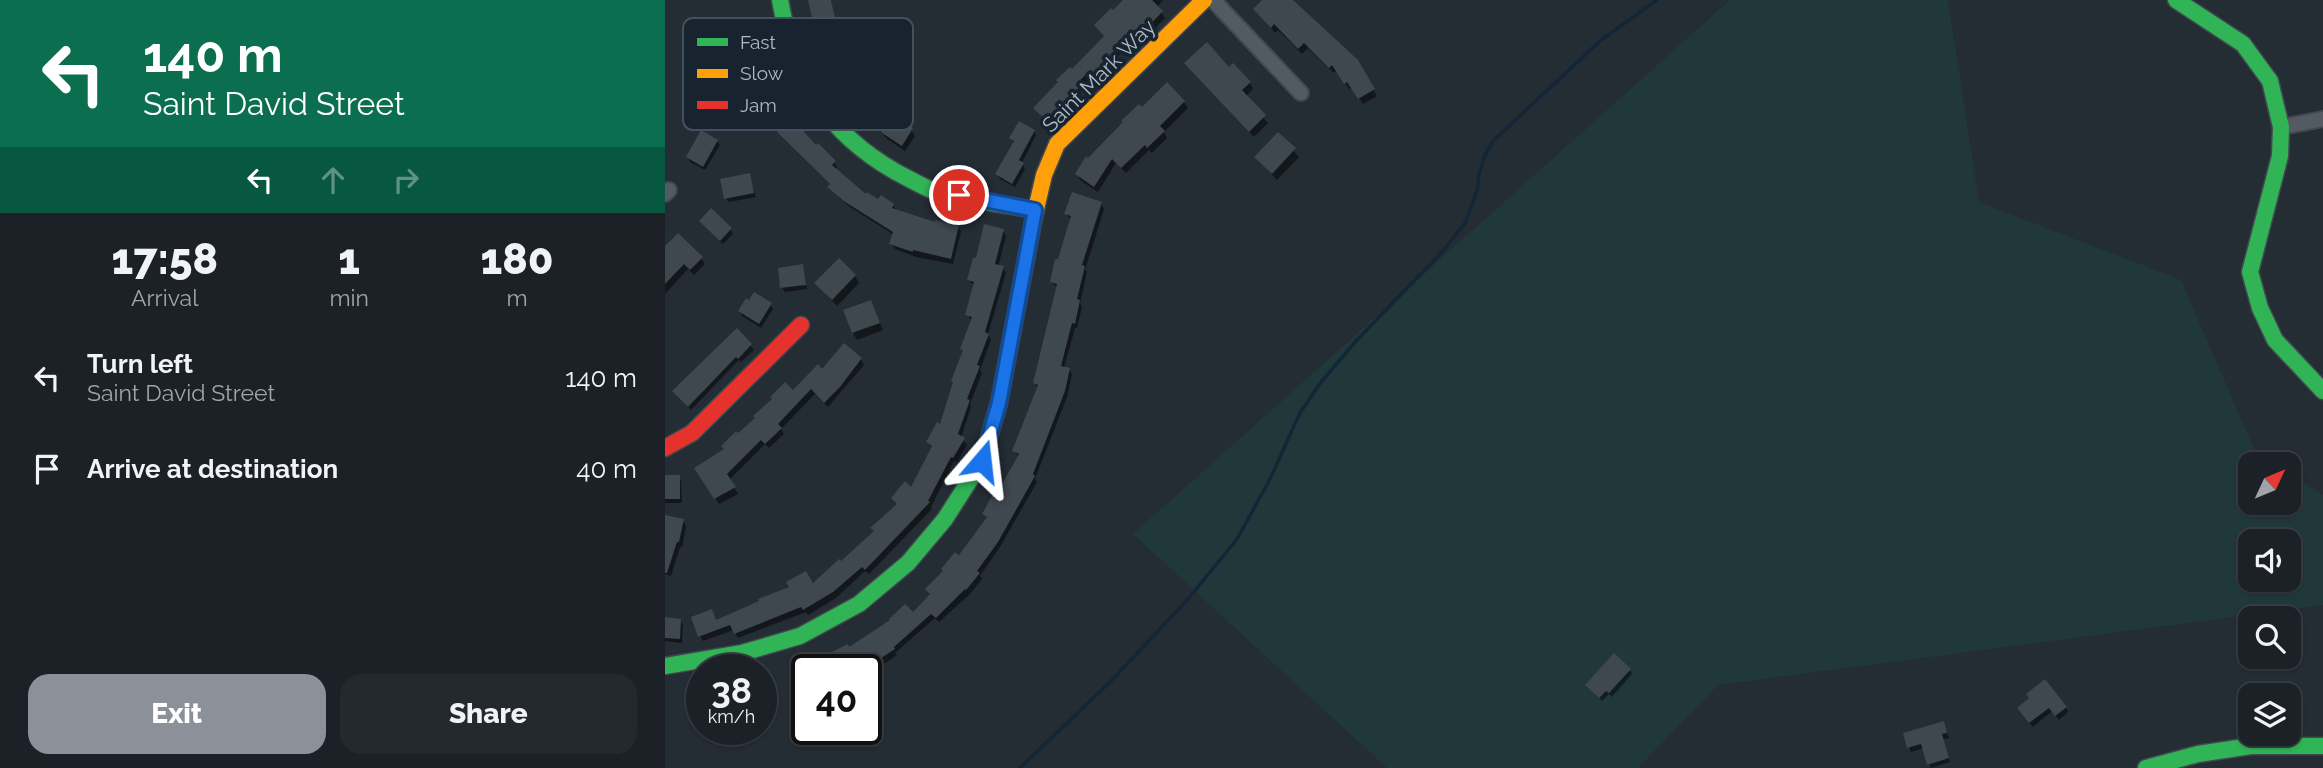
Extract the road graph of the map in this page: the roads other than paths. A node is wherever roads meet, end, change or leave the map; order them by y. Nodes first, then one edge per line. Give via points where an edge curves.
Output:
1 (780, 0) edge
2 (1204, 0) edge
3 (1213, 0) edge
4 (2176, 0) edge
5 (782, 18) edge
6 (1301, 93) dead end
7 (2323, 119) edge
8 (2281, 127) junction
9 (838, 130) edge
10 (1035, 210) junction
11 (801, 325) dead end
12 (2323, 391) edge
13 (665, 448) edge
14 (665, 666) edge
15 (2323, 746) edge
16 (2146, 768) edge

1 - 5 street
2 - 10 street, Saint Mark Way via 1057,144
3 - 6 street
4 - 8 street via 2243,44 2270,81
7 - 8 street
8 - 12 street via 2280,156 2251,272 2260,309 2275,340
9 - 10 street via 877,163 933,190
10 - 14 street, Saint Mark Way via 999,403 982,461 945,519 908,563 869,596 800,636 743,653
11 - 13 street via 692,433
15 - 16 street via 2251,746

